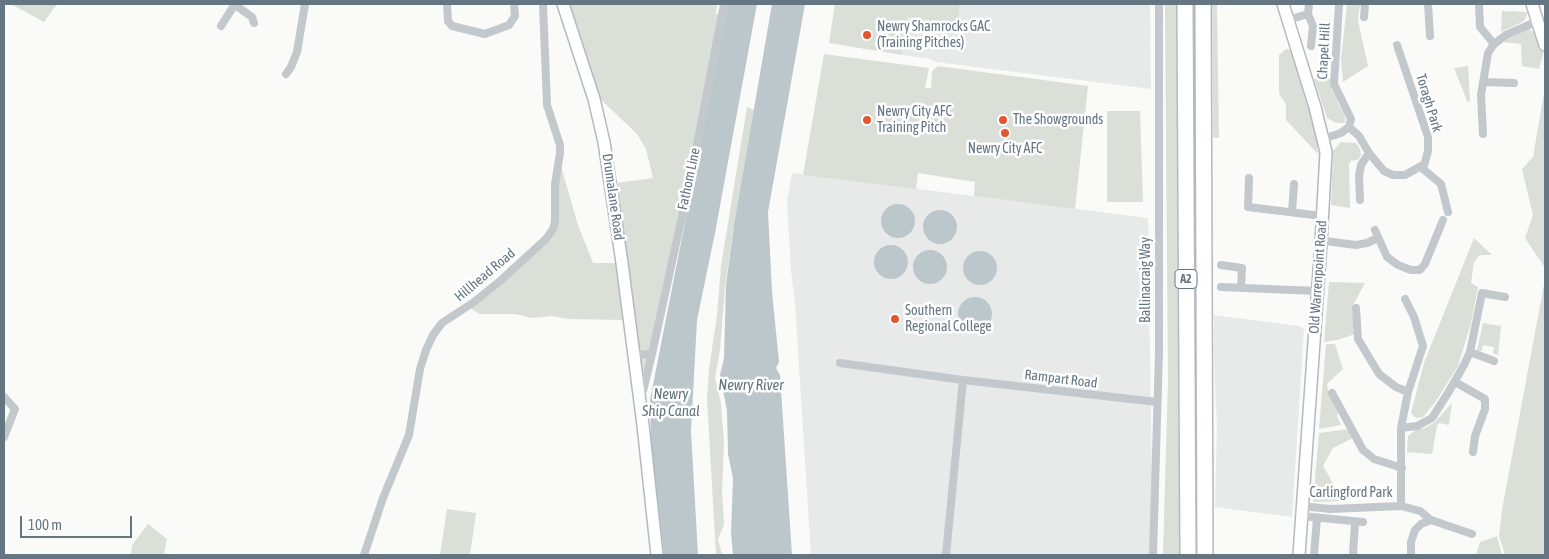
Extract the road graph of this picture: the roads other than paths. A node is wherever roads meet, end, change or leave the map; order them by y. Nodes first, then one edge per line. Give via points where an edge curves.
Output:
1 (305, 4) edge
2 (447, 4) edge
3 (514, 4) edge
4 (543, 4) edge
5 (563, 4) edge
6 (724, 4) edge
7 (1159, 4) edge
8 (1185, 4) edge
9 (1203, 4) edge
10 (1283, 4) edge
11 (1308, 4) edge
12 (1339, 4) edge
13 (1365, 4) edge
14 (1428, 4) edge
15 (1479, 4) edge
16 (1532, 4) edge
17 (235, 5) edge
18 (1308, 14) junction
19 (1364, 17) dead end
20 (1288, 20) junction
21 (1538, 21) junction
22 (254, 23) dead end
23 (221, 26) dead end
24 (1430, 36) dead end
25 (1494, 44) junction
26 (1396, 45) dead end
27 (1545, 45) edge
28 (1311, 46) dead end
29 (286, 74) dead end
30 (1483, 82) junction
31 (1514, 83) dead end
32 (1348, 126) junction
33 (1483, 134) dead end
34 (1323, 139) junction
35 (1368, 153) junction
36 (1423, 169) junction
37 (1249, 178) dead end
38 (1294, 184) dead end
39 (1360, 200) dead end
40 (1292, 212) junction
41 (1448, 212) dead end
42 (1322, 216) junction
43 (1443, 220) dead end
44 (1321, 243) junction
45 (1221, 265) dead end
46 (1221, 287) dead end
47 (1241, 288) junction
48 (1317, 291) junction
49 (1505, 297) dead end
50 (1405, 299) dead end
51 (1356, 308) dead end
52 (1470, 352) junction
53 (652, 354) junction
54 (633, 355) junction
55 (1494, 362) dead end
56 (840, 363) dead end
57 (963, 380) junction
58 (1455, 382) junction
59 (1332, 392) dead end
60 (1408, 392) junction
61 (639, 396) junction
62 (4, 398) edge
63 (1157, 402) junction
64 (1401, 428) junction
65 (4, 437) edge
66 (1473, 452) dead end
67 (1402, 468) junction
68 (1401, 506) junction
69 (1302, 511) junction
70 (1317, 518) junction
71 (1431, 520) junction
72 (1472, 534) dead end
73 (364, 555) edge
74 (657, 555) edge
75 (946, 555) edge
76 (1153, 555) edge
77 (1188, 555) edge
78 (1205, 555) edge
79 (1299, 555) edge
80 (1314, 555) edge
81 (1353, 555) edge
82 (1411, 555) edge

1 - 29 street via 297,52
2 - 3 street via 448,21 452,26 485,34 508,25 515,16
4 - 73 street, Hillhead Road via 547,105 560,145 553,229 500,280 442,323 433,335 420,369 409,435
5 - 54 street, Drumalane Road via 594,99 604,142
6 - 53 street, Fathom Line
7 - 63 street, Ballinacraig Way
8 - 77 highway, A2
9 - 78 highway, A2
10 - 20 street, Old Warrenpoint Road
11 - 18 street
12 - 32 street, Chapel Hill via 1334,80 1350,119
13 - 19 street
14 - 24 street
15 - 25 street via 1480,27
16 - 21 street
17 - 22 street via 252,17
17 - 23 street
18 - 20 street
18 - 28 street via 1313,26
20 - 34 street, Old Warrenpoint Road
21 - 25 street
21 - 27 street
25 - 30 street via 1488,53
26 - 36 street, Toragh Park via 1428,137
30 - 31 street
30 - 33 street
32 - 34 street via 1341,133
32 - 35 street via 1359,136
34 - 42 street, Old Warrenpoint Road via 1326,152
35 - 36 street via 1393,176 1405,175 1421,166
35 - 39 street via 1359,176
36 - 41 street via 1441,184
37 - 40 street via 1248,207
38 - 40 street
40 - 42 street
42 - 44 street, Old Warrenpoint Road
43 - 44 street via 1420,270 1398,265 1387,257 1376,234 1367,243 1356,245
44 - 48 street, Old Warrenpoint Road
45 - 47 street via 1242,268
46 - 47 street
47 - 48 street
48 - 69 street, Old Warrenpoint Road
49 - 52 street via 1482,293
50 - 60 street, Carlingford Park via 1423,346
51 - 60 street via 1358,339 1379,374
52 - 55 street
52 - 58 street
53 - 54 street
53 - 61 street, Fathom Line
54 - 61 street, Drumalane Road
56 - 57 street, Rampart Road
57 - 63 street, Rampart Road
57 - 75 street
58 - 64 street via 1432,418 1417,426
58 - 66 street via 1485,399 1485,409 1474,436
59 - 67 street, Carlingford Park via 1363,450 1374,459
60 - 64 street, Carlingford Park
61 - 74 street, Fathom Line
62 - 65 street via 15,409
63 - 76 street, Ballinacraig Way
64 - 67 street, Carlingford Park
67 - 68 street, Carlingford Park
68 - 69 street, Carlingford Park
68 - 71 street, Carlingford Park via 1420,511
69 - 70 street
69 - 79 street, Old Warrenpoint Road
70 - 80 street
70 - 81 street via 1359,522
71 - 72 street, Carlingford Park
71 - 82 street via 1415,530

